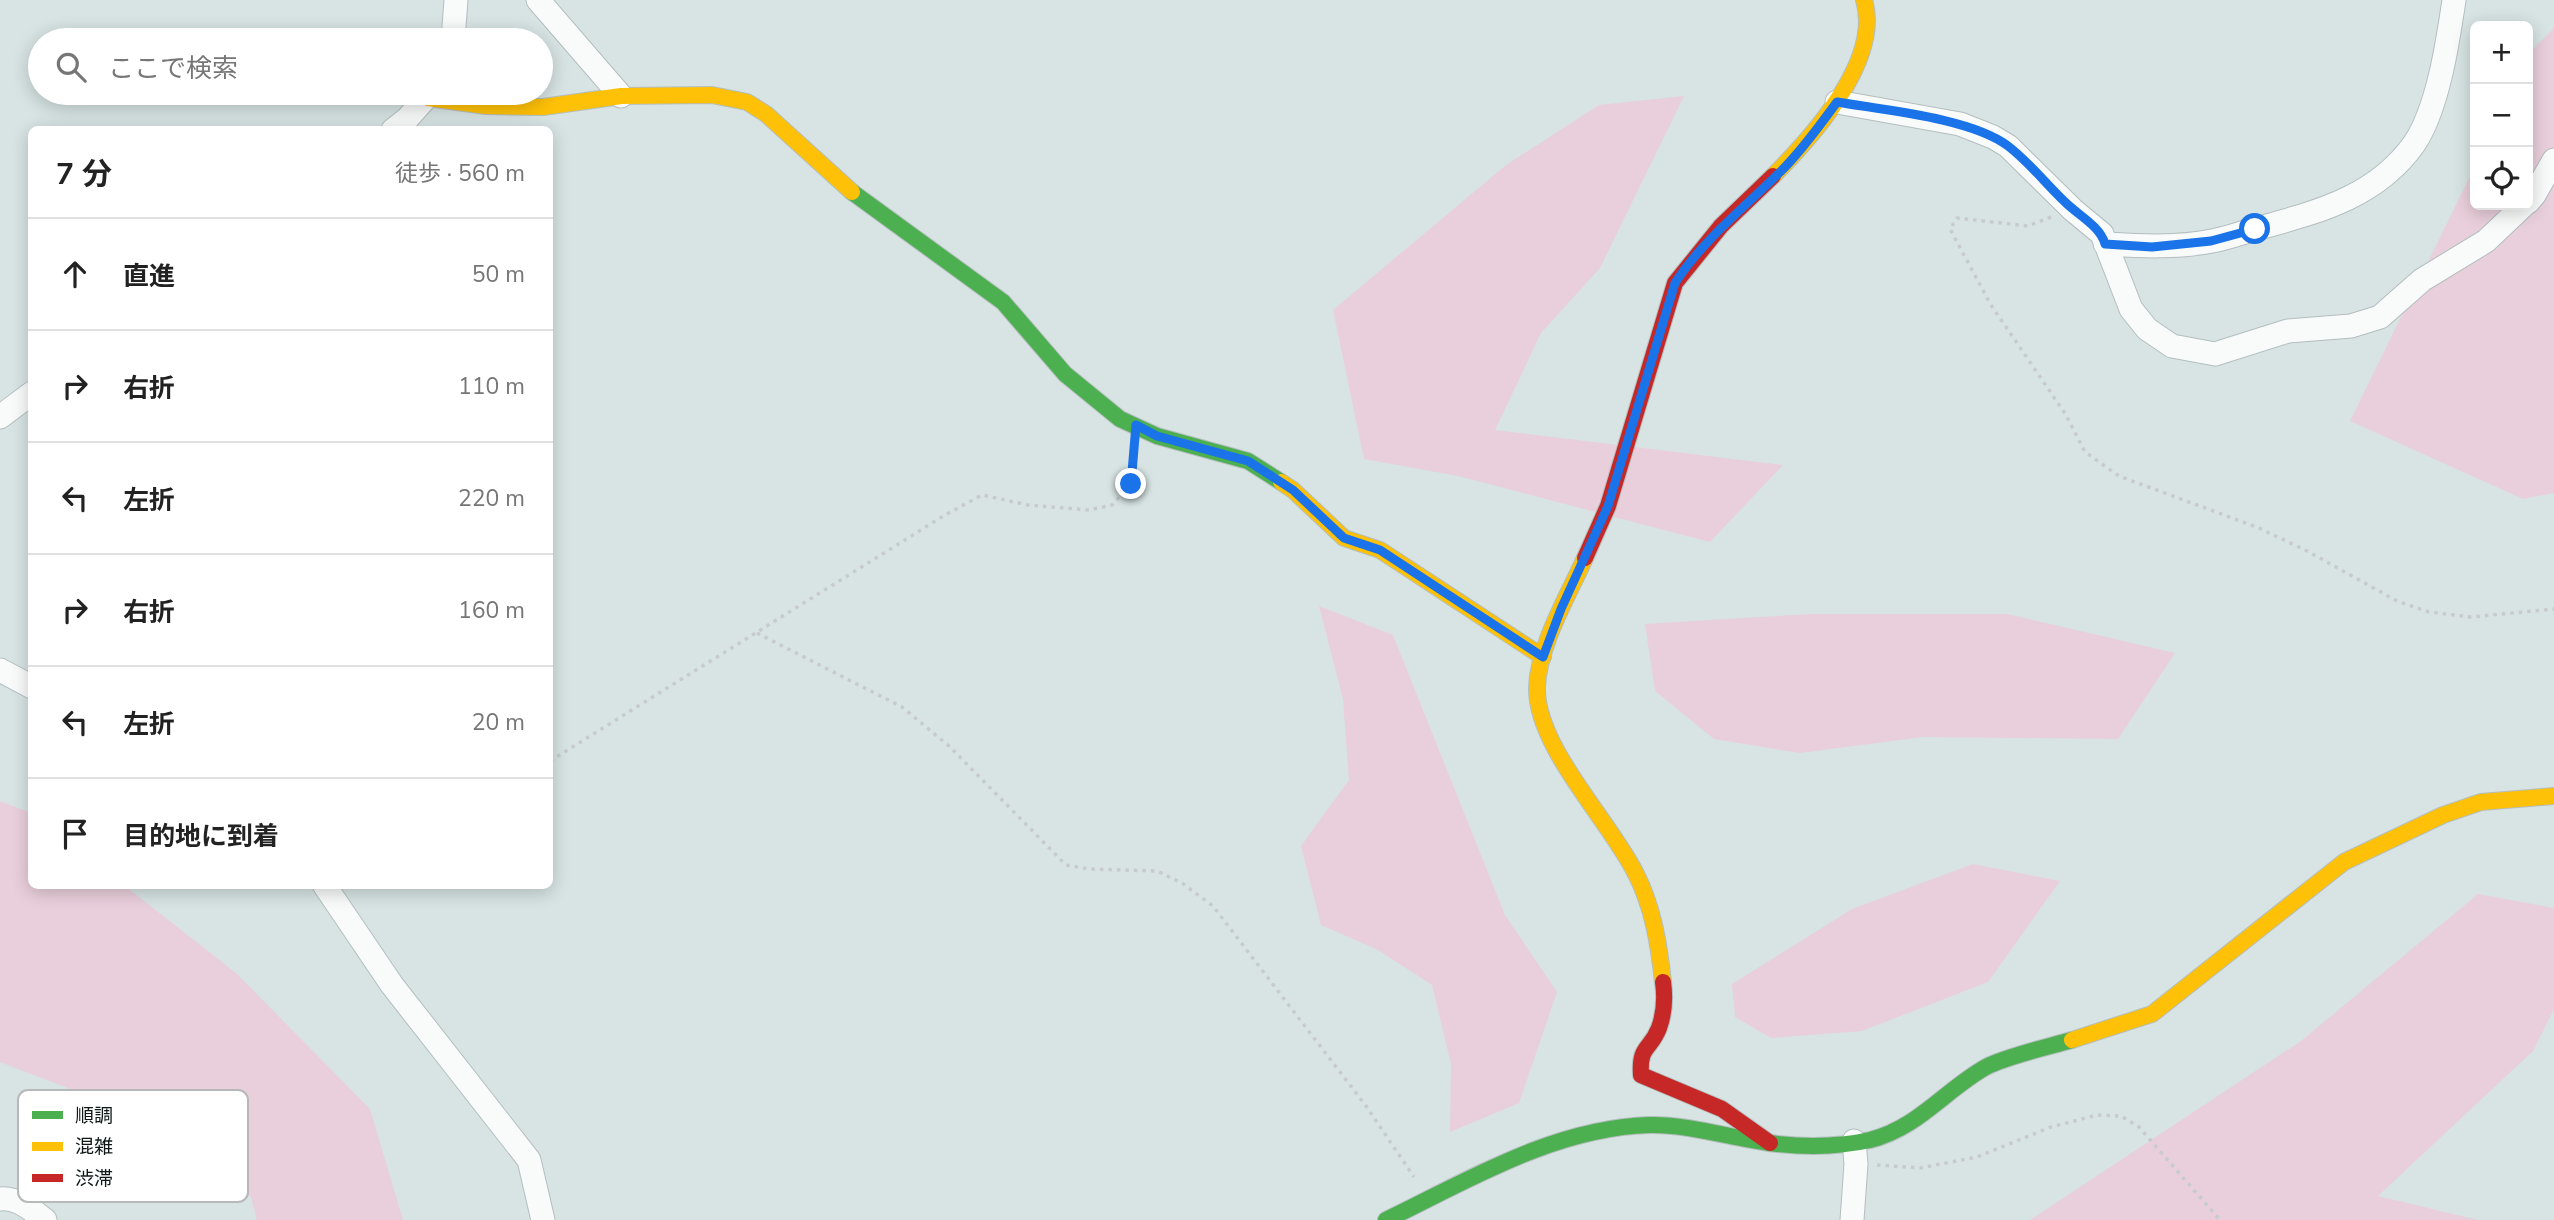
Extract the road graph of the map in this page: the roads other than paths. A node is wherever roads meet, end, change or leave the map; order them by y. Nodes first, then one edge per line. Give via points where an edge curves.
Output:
1 (456, 0) edge
2 (538, 0) edge
3 (1864, 0) edge
4 (2454, 0) edge
5 (454, 28) edge
6 (621, 96) junction
7 (1837, 102) junction
8 (420, 105) edge
9 (480, 105) edge
10 (398, 126) edge
11 (2554, 160) edge
12 (2533, 196) edge
13 (2519, 210) edge
14 (2105, 244) junction
15 (28, 396) edge
16 (0, 417) edge
17 (1543, 657) junction
18 (0, 670) edge
19 (28, 685) edge
20 (2554, 796) edge
21 (327, 889) edge
22 (1854, 1141) junction
23 (1770, 1143) junction
24 (0, 1199) edge
25 (45, 1220) edge
26 (542, 1220) edge
27 (1386, 1220) edge
28 (1852, 1220) edge

1 - 5 street
2 - 6 street
3 - 7 street via 1869,11 1864,44
4 - 14 street via 2432,104 2415,142 2394,168 2358,194 2313,213 2211,241 2152,247
6 - 9 street via 543,107
6 - 17 street via 712,94 747,102 856,196 1003,302 1065,374 1120,419 1157,436 1248,461 1293,490 1344,538 1380,550
7 - 14 street via 1960,124 1993,137 2102,234
7 - 17 street via 1786,165 1709,240 1675,283 1608,506
8 - 10 street
11 - 12 street
13 - 14 street via 2486,241 2422,280 2380,317 2351,326 2288,331 2215,354 2172,346 2147,329 2131,309
15 - 16 street
17 - 23 street via 1538,706 1559,755 1636,873 1660,951 1665,995 1658,1028 1640,1058 1641,1075 1722,1109
18 - 19 street
20 - 22 street via 2482,802 2443,815 2344,862 2152,1013 1987,1067 1902,1129
21 - 26 street via 391,985 529,1160
22 - 23 street
22 - 28 street
23 - 27 street via 1650,1125 1588,1132 1518,1156
24 - 25 street via 31,1208

